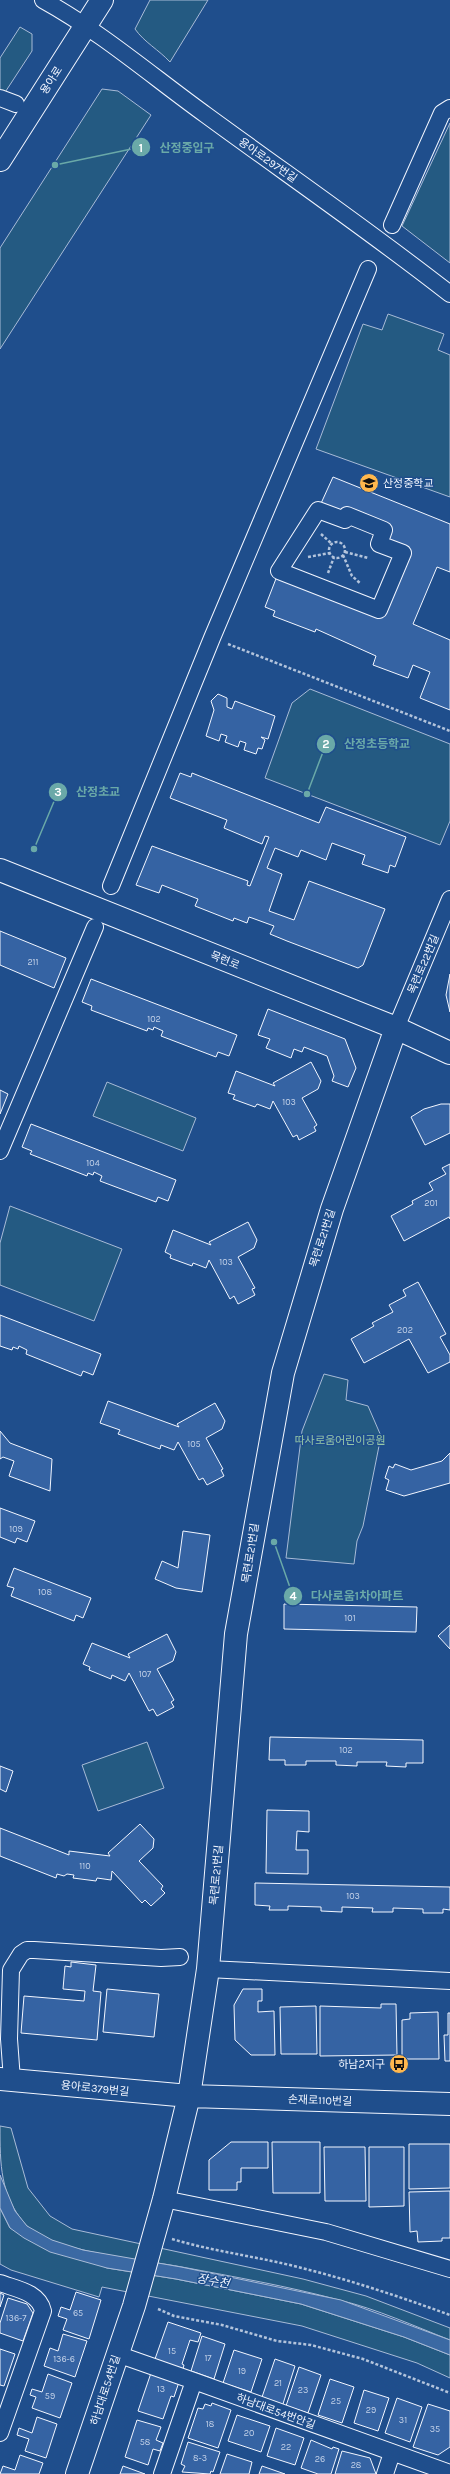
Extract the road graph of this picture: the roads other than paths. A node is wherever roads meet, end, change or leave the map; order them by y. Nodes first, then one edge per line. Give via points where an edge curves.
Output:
1 (43, 0) edge
2 (102, 0) edge
3 (86, 25) junction
4 (0, 98) edge
5 (16, 104) dead end
6 (450, 108) edge
7 (0, 160) edge
8 (392, 225) dead end
9 (368, 269) dead end
10 (450, 294) edge
11 (379, 610) joint
12 (0, 870) edge
13 (111, 886) dead end
14 (450, 899) edge
15 (95, 926) dead end
16 (396, 1028) junction
17 (450, 1053) edge
18 (0, 1151) edge
19 (180, 1957) dead end
20 (208, 1969) junction
21 (450, 1981) edge
22 (6, 2080) edge
23 (189, 2096) junction
24 (450, 2104) edge
25 (164, 2199) junction
26 (450, 2269) edge
27 (0, 2282) edge
28 (117, 2354) junction
29 (194, 2381) junction
30 (0, 2433) edge
31 (392, 2453) junction
32 (77, 2474) edge
33 (162, 2474) edge
34 (385, 2474) edge
35 (450, 2474) edge

1 - 3 street, 용아로297번길
2 - 3 street, 용아로
3 - 7 street, 용아로
3 - 10 street, 용아로297번길 via 160,82 382,241
4 - 5 street
6 - 8 street via 442,113 438,120
9 - 13 street via 212,638
11 - 11 street via 403,553 379,544 384,530 347,515 345,520 318,510 279,571
12 - 16 street, 목련로
14 - 16 street, 목련로22번길
15 - 18 street
16 - 17 street, 목련로
16 - 20 street, 목련로21번길 via 332,1209 282,1373 236,1634
19 - 22 street via 34,1950 27,1950 21,1954 11,1970
20 - 21 street
20 - 23 street, 목련로21번길
22 - 23 street, 용아로379번길
23 - 24 street, 손재로110번길
23 - 25 street
25 - 26 street via 326,2232
25 - 28 street, 하남대로54번길 via 134,2306
27 - 30 street via 32,2295 41,2303 43,2311
28 - 29 street, 하남대로54번안길
28 - 32 street, 하남대로54번길
29 - 31 street, 하남대로54번안길
29 - 33 street
31 - 34 street
31 - 35 street, 하남대로54번안길

